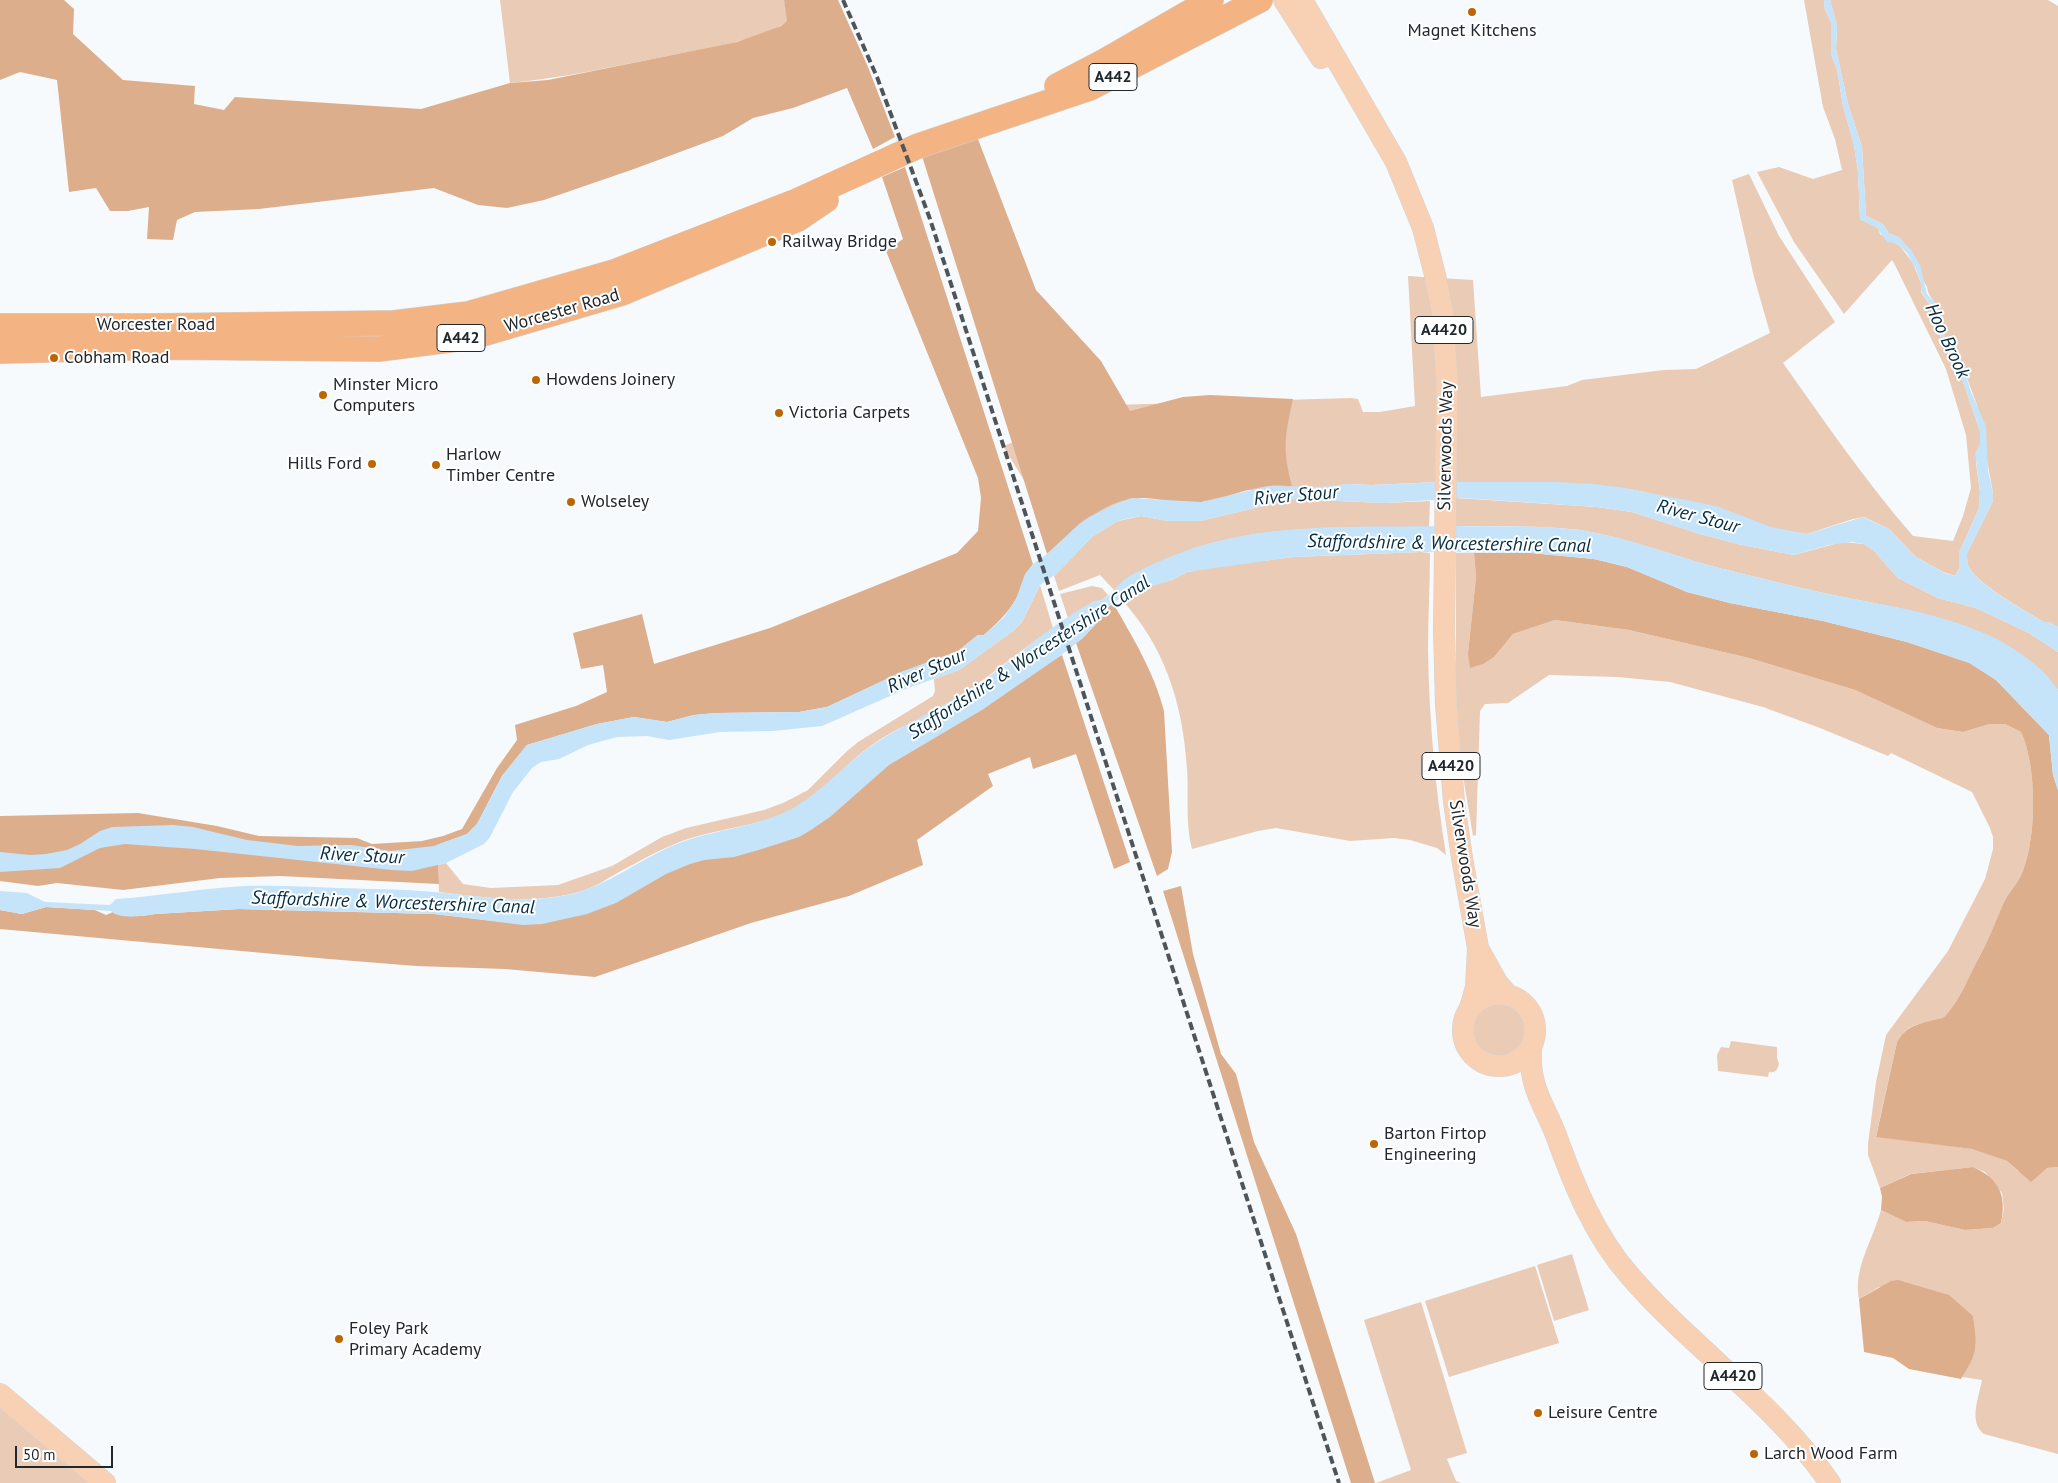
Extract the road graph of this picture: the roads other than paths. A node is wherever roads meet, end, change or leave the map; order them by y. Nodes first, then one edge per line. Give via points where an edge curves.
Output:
1 (1211, 0) edge
2 (1260, 0) edge
3 (1284, 0) edge
4 (1302, 0) edge
5 (1364, 107) junction
6 (957, 132) junction
7 (0, 326) edge
8 (45, 337) junction
9 (0, 351) edge
10 (1478, 948) junction
11 (1508, 995) junction
12 (1470, 1008) junction
13 (1531, 1049) junction
14 (1492, 1066) junction
15 (1538, 1098) junction
16 (0, 1394) edge
17 (105, 1483) edge
18 (1830, 1483) edge

1 - 6 highway, Worcester Road / A442 via 1103,62
2 - 6 highway, Worcester Road / A442 via 1090,88
3 - 5 main road, Silverwoods Way / A4420 via 1335,78
4 - 5 main road, Silverwoods Way / A4420
5 - 10 main road, Silverwoods Way / A4420 via 1396,162 1423,228 1445,334 1444,667 1450,763
6 - 8 highway, Worcester Road / A442 via 884,162 798,219 622,294 472,337 379,349 166,347
7 - 8 highway, Worcester Road / A442
8 - 9 highway, Worcester Road / A442
10 - 11 main road, Silverwoods Way / A4420 via 1498,984
10 - 12 main road, Silverwoods Way / A4420 via 1476,987
11 - 12 main road via 1487,996
11 - 13 main road via 1521,1001 1531,1013 1536,1030
12 - 14 main road via 1463,1025 1466,1047 1477,1059
13 - 14 main road via 1518,1062
13 - 15 main road, A4420 via 1531,1070
14 - 15 main road, A4420 via 1508,1074
15 - 18 main road, A4420 via 1580,1196 1611,1251 1629,1275 1787,1430
16 - 17 main road

